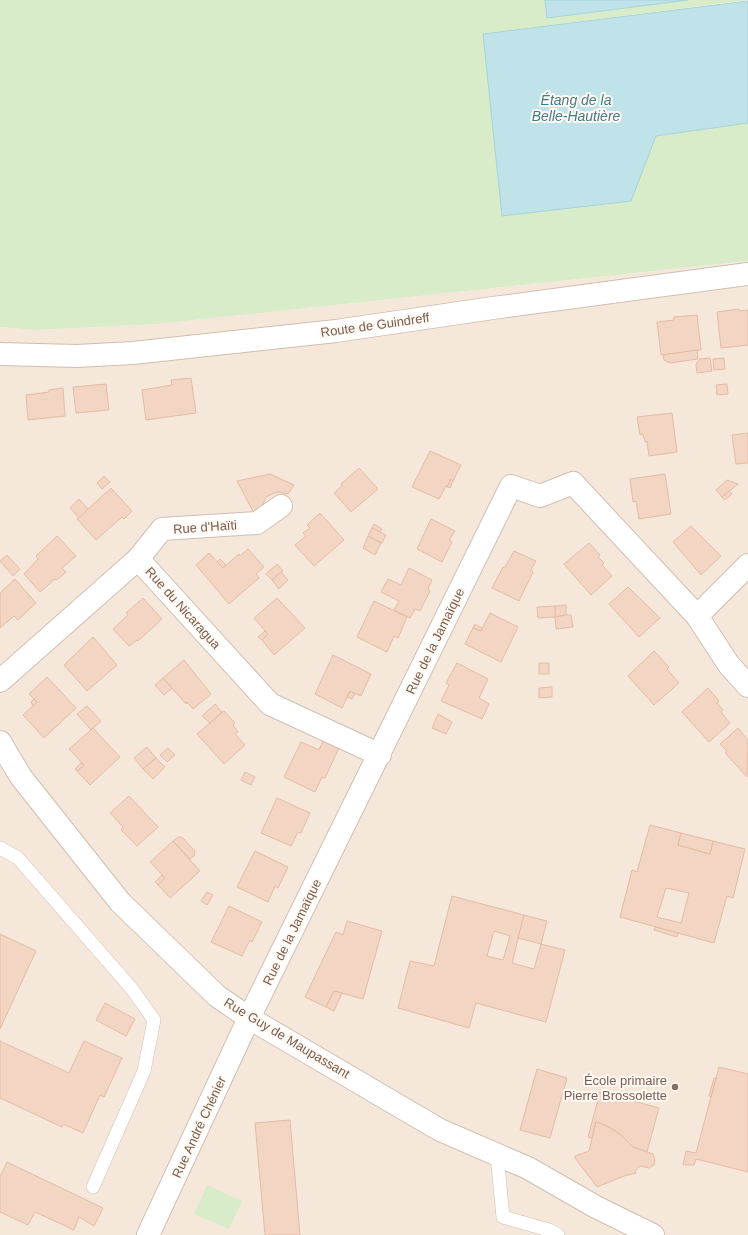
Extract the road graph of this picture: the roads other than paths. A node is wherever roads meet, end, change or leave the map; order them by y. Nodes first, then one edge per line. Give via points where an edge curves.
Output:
1 (748, 274) edge
2 (0, 354) edge
3 (281, 506) dead end
4 (138, 559) junction
5 (748, 566) edge
6 (697, 616) junction
7 (0, 681) edge
8 (748, 686) edge
9 (0, 742) edge
10 (380, 755) junction
11 (0, 848) edge
12 (249, 1018) junction
13 (497, 1155) junction
14 (93, 1186) dead end
15 (148, 1235) edge
16 (558, 1235) edge
17 (653, 1235) edge

1 - 2 street, Route de Guindreff via 336,331 141,353 77,356
3 - 4 street, Rue d'Haïti via 257,523 162,530
4 - 7 street, Rue du Nicaragua
4 - 10 street, Rue du Nicaragua via 270,704
5 - 6 street
6 - 8 street via 729,665
6 - 10 street, Rue de la Jamaïque via 573,483 540,496 511,486
9 - 12 street, Rue Guy de Maupassant via 21,777 120,902 217,996
10 - 12 street, Rue de la Jamaïque
11 - 14 lane via 18,858 132,989 154,1020 144,1071
12 - 13 street, Rue Guy de Maupassant via 440,1130
12 - 15 street, Rue André Chénier
13 - 16 lane via 503,1217
13 - 17 street, Rue Guy de Maupassant via 528,1168 596,1207

